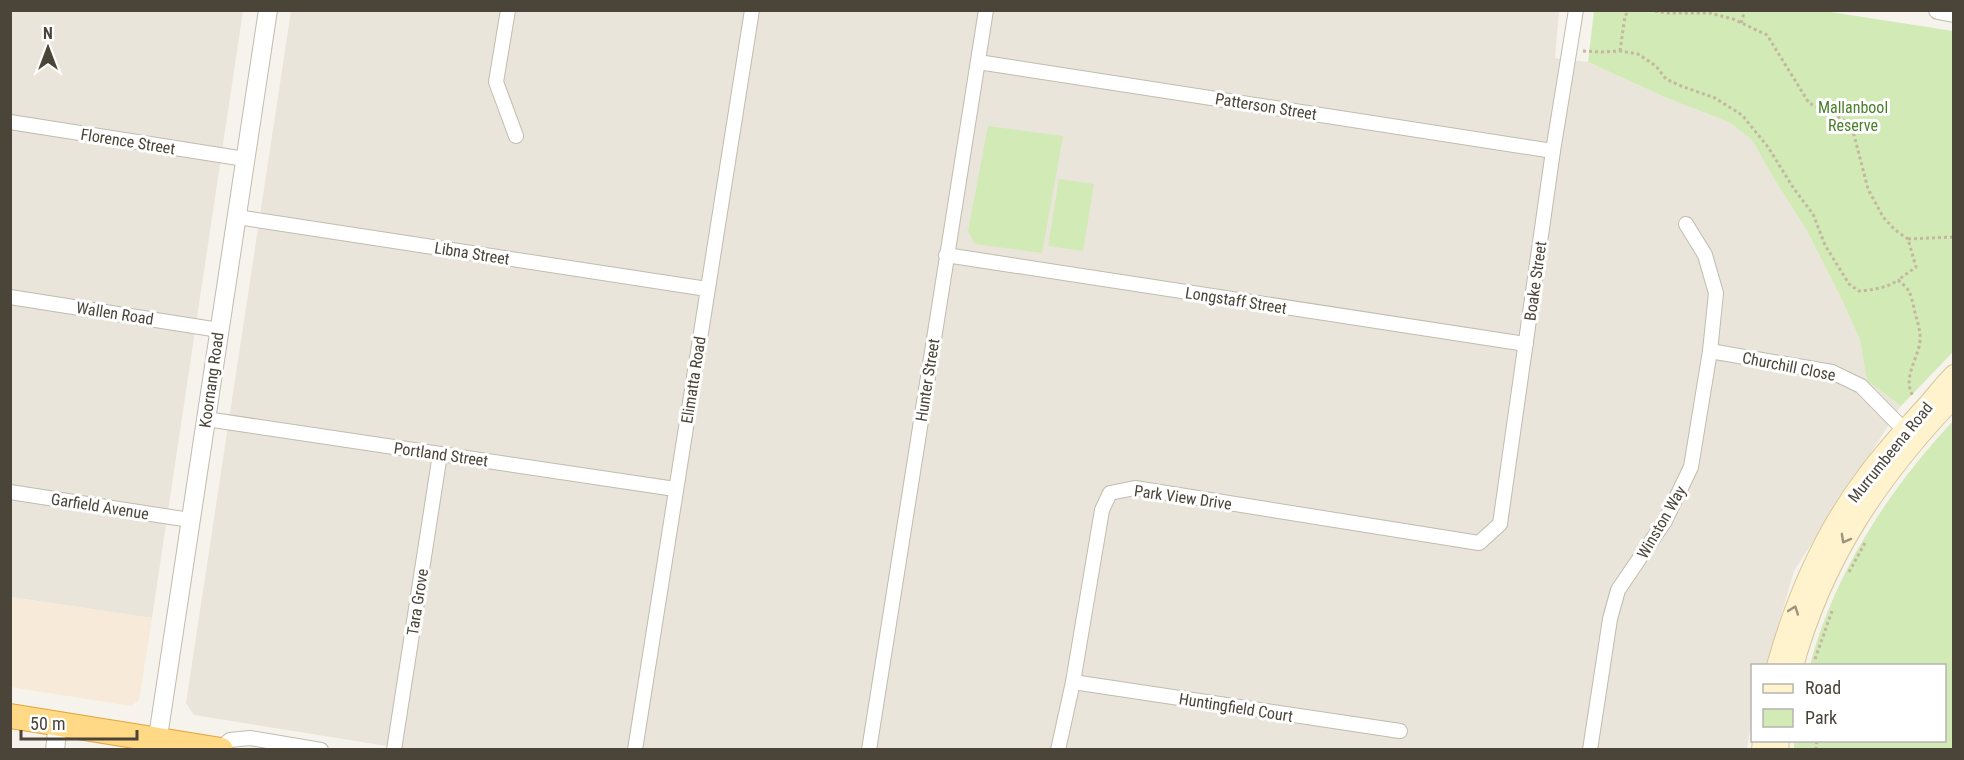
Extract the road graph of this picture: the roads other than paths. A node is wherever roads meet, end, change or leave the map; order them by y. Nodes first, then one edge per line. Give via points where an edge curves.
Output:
1 (268, 10) edge
2 (508, 10) edge
3 (752, 10) edge
4 (986, 10) edge
5 (1576, 10) edge
6 (1938, 10) edge
7 (1953, 13) edge
8 (978, 62) junction
9 (10, 122) edge
10 (516, 136) dead end
11 (1553, 151) junction
12 (245, 159) junction
13 (237, 217) junction
14 (1686, 224) dead end
15 (946, 255) junction
16 (707, 289) junction
17 (10, 297) edge
18 (219, 330) junction
19 (1526, 344) junction
20 (1710, 351) junction
21 (1953, 375) edge
22 (1953, 397) edge
23 (206, 419) junction
24 (1910, 435) junction
25 (440, 454) junction
26 (675, 489) junction
27 (10, 492) edge
28 (190, 520) junction
29 (1479, 543) joint
30 (1778, 664) edge
31 (1794, 664) edge
32 (1073, 682) junction
33 (10, 716) edge
34 (58, 723) junction
35 (1400, 731) dead end
36 (157, 745) edge
37 (220, 749) edge
38 (55, 750) edge
39 (321, 750) edge
40 (394, 750) edge
41 (635, 750) edge
42 (869, 750) edge
43 (1058, 750) edge
44 (1590, 750) edge

1 - 12 street, Koornang Road
2 - 10 street via 496,82
3 - 16 street, Elimatta Road
4 - 8 street, Hunter Street
5 - 11 street, Boake Street
6 - 7 street
8 - 11 street, Patterson Street
8 - 15 street, Hunter Street
9 - 12 street, Florence Street
11 - 19 street, Boake Street
12 - 13 street, Koornang Road
13 - 16 street, Libna Street
13 - 18 street, Koornang Road
14 - 20 street, Winston Way via 1705,255 1716,293
15 - 19 street, Longstaff Street
15 - 42 street, Hunter Street
16 - 26 street, Elimatta Road
17 - 18 street, Wallen Road
18 - 23 street, Koornang Road
19 - 29 street, Boake Street via 1500,524
20 - 24 street, Churchill Close via 1832,372 1861,386
20 - 44 street, Winston Way via 1691,467 1665,521 1618,590
21 - 24 main road, Murrumbeena Road
22 - 24 main road, Murrumbeena Road
23 - 25 street, Portland Street
23 - 28 street, Koornang Road
30 -> 24 main road, Murrumbeena Road via 1799,598 1828,536 1866,476
24 -> 31 main road, Murrumbeena Road via 1841,546 1813,604
25 - 26 street, Portland Street
25 - 40 street, Tara Grove
26 - 41 street, Elimatta Road
27 - 28 street, Garfield Avenue
28 - 36 street, Koornang Road
29 - 32 street, Park View Drive via 1135,488 1110,493 1102,510
32 - 35 street, Huntingfield Court
32 - 43 street, Park View Drive
33 - 34 highway
34 - 36 highway
34 - 38 street
36 - 37 highway
37 - 39 street via 230,740 250,738

